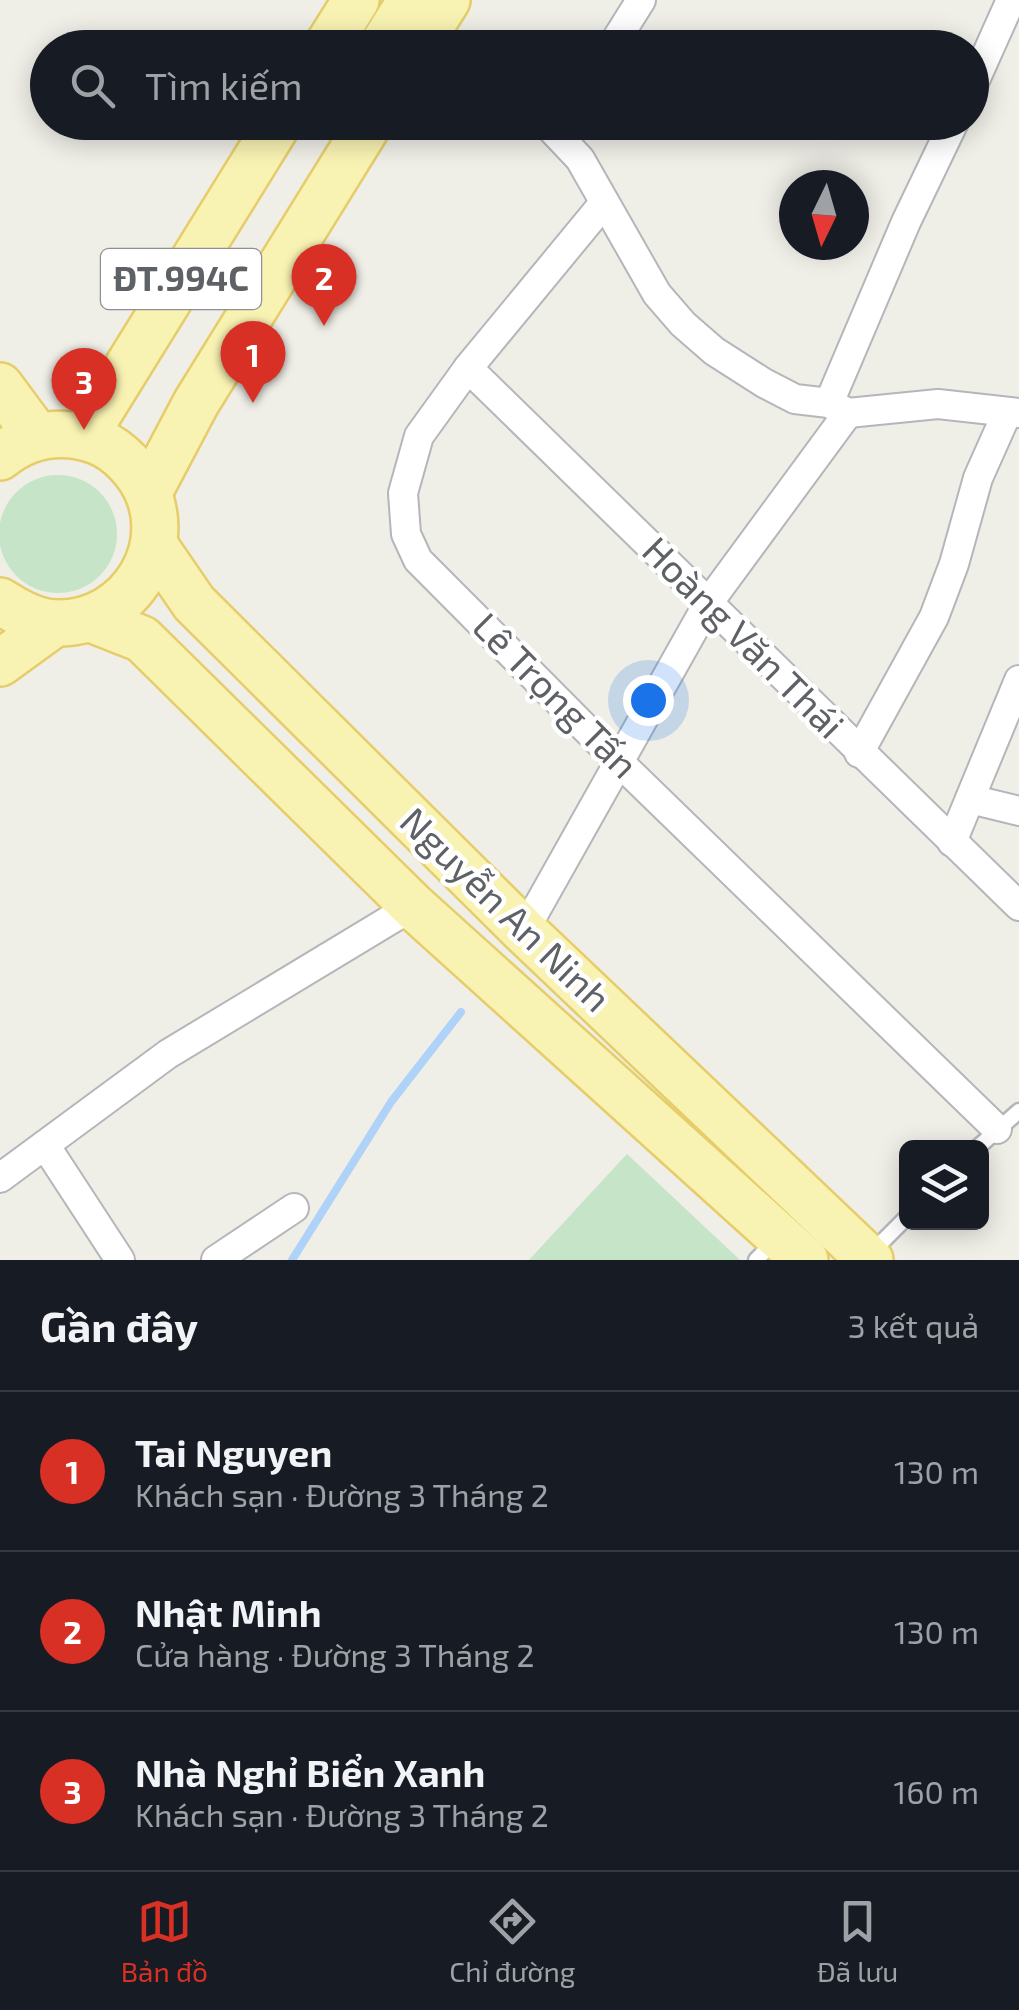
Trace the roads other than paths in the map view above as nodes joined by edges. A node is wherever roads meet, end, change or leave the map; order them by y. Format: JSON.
{"nodes":[{"id":1,"x":447,"y":0,"type":"edge"},
{"id":2,"x":640,"y":0,"type":"edge"},
{"id":3,"x":1011,"y":0,"type":"edge"},
{"id":4,"x":342,"y":1,"type":"edge"},
{"id":5,"x":316,"y":30,"type":"edge"},
{"id":6,"x":332,"y":30,"type":"edge"},
{"id":7,"x":399,"y":30,"type":"edge"},
{"id":8,"x":414,"y":30,"type":"edge"},
{"id":9,"x":622,"y":30,"type":"edge"},
{"id":10,"x":989,"y":49,"type":"edge"},
{"id":11,"x":242,"y":140,"type":"edge"},
{"id":12,"x":266,"y":140,"type":"edge"},
{"id":13,"x":325,"y":140,"type":"edge"},
{"id":14,"x":359,"y":140,"type":"edge"},
{"id":15,"x":565,"y":140,"type":"edge"},
{"id":16,"x":945,"y":140,"type":"edge"},
{"id":17,"x":604,"y":203,"type":"junction"},
{"id":18,"x":468,"y":368,"type":"junction"},
{"id":19,"x":0,"y":386,"type":"edge"},
{"id":20,"x":839,"y":408,"type":"junction"},
{"id":21,"x":1013,"y":413,"type":"edge"},
{"id":22,"x":45,"y":441,"type":"edge"},
{"id":23,"x":139,"y":477,"type":"junction"},
{"id":24,"x":155,"y":546,"type":"junction"},
{"id":25,"x":709,"y":602,"type":"junction"},
{"id":26,"x":33,"y":618,"type":"edge"},
{"id":27,"x":0,"y":664,"type":"edge"},
{"id":28,"x":1019,"y":680,"type":"edge"},
{"id":29,"x":859,"y":753,"type":"junction"},
{"id":30,"x":618,"y":761,"type":"junction"},
{"id":31,"x":970,"y":800,"type":"junction"},
{"id":32,"x":1019,"y":811,"type":"edge"},
{"id":33,"x":952,"y":842,"type":"junction"},
{"id":34,"x":413,"y":906,"type":"junction"},
{"id":35,"x":1019,"y":906,"type":"edge"},
{"id":36,"x":524,"y":931,"type":"junction"},
{"id":37,"x":1019,"y":1110,"type":"edge"},
{"id":38,"x":987,"y":1138,"type":"edge"},
{"id":39,"x":45,"y":1145,"type":"junction"},
{"id":40,"x":0,"y":1178,"type":"edge"},
{"id":41,"x":811,"y":1202,"type":"junction"},
{"id":42,"x":294,"y":1208,"type":"dead end"},
{"id":43,"x":899,"y":1226,"type":"edge"},
{"id":44,"x":781,"y":1252,"type":"edge"},
{"id":45,"x":869,"y":1258,"type":"edge"},
{"id":46,"x":120,"y":1260,"type":"edge"},
{"id":47,"x":216,"y":1260,"type":"edge"}],
"edges":[{"from":1,"to":8,"type":"main road"},
{"from":2,"to":9,"type":"street"},
{"from":3,"to":10,"type":"street"},
{"from":4,"to":5,"type":"main road"},
{"from":4,"to":6,"type":"main road"},
{"from":4,"to":7,"type":"street"},
{"from":11,"to":22,"type":"main road","number":"ĐT.994C"},
{"from":12,"to":22,"type":"main road","number":"ĐT.994C"},
{"from":13,"to":23,"type":"main road","number":"ĐT.994C"},
{"from":14,"to":23,"type":"main road","number":"ĐT.994C"},
{"from":15,"to":17,"type":"street"},
{"from":16,"to":20,"type":"street"},
{"from":17,"to":18,"type":"street","name":"Lê Trọng Tấn"},
{"from":17,"to":20,"type":"street"},
{"from":18,"to":25,"type":"street","name":"Hoàng Văn Thái"},
{"from":18,"to":30,"type":"street","name":"Lê Trọng Tấn"},
{"from":19,"to":22,"type":"main road"},
{"from":20,"to":21,"type":"street"},
{"from":20,"to":25,"type":"street"},
{"from":21,"to":29,"type":"street"},
{"from":22,"to":23,"type":"main road"},
{"from":23,"to":24,"type":"main road"},
{"from":24,"to":26,"type":"main road"},
{"from":24,"to":36,"type":"main road","name":"Nguyễn An Ninh"},
{"from":25,"to":29,"type":"street","name":"Hoàng Văn Thái"},
{"from":25,"to":30,"type":"street"},
{"from":26,"to":27,"type":"main road"},
{"from":26,"to":34,"type":"main road","name":"Nguyễn An Ninh"},
{"from":28,"to":31,"type":"street"},
{"from":29,"to":33,"type":"street","name":"Hoàng Văn Thái"},
{"from":30,"to":36,"type":"street"},
{"from":30,"to":38,"type":"street","name":"Lê Trọng Tấn"},
{"from":31,"to":32,"type":"street"},
{"from":31,"to":33,"type":"street"},
{"from":33,"to":35,"type":"street","name":"Hoàng Văn Thái"},
{"from":34,"to":39,"type":"street"},
{"from":34,"to":44,"type":"main road","name":"Nguyễn An Ninh"},
{"from":36,"to":41,"type":"main road","name":"Nguyễn An Ninh"},
{"from":37,"to":38,"type":"lane"},
{"from":39,"to":40,"type":"street"},
{"from":39,"to":46,"type":"street"},
{"from":41,"to":44,"type":"main road"},
{"from":41,"to":45,"type":"main road","name":"Nguyễn An Ninh"},
{"from":42,"to":47,"type":"street"},
{"from":43,"to":45,"type":"lane"}]}
